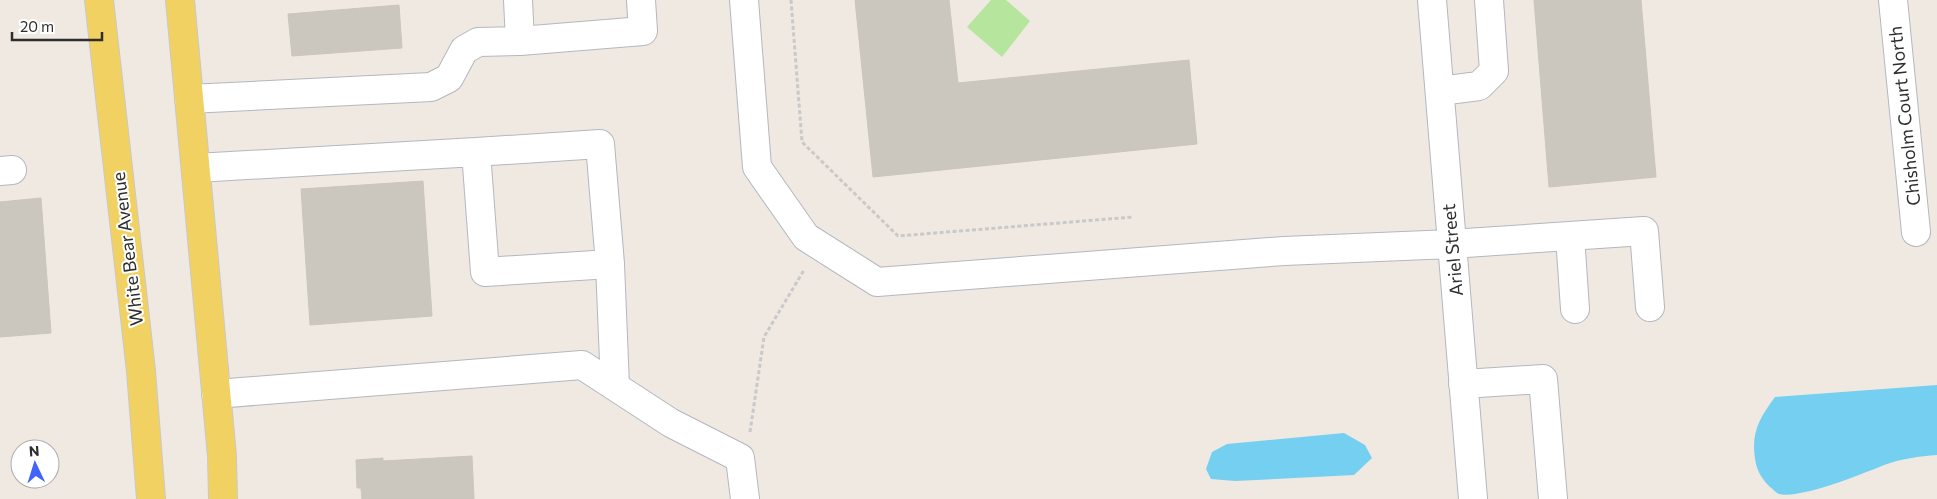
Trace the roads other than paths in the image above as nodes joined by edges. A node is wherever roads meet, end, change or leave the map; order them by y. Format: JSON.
{"nodes":[{"id":1,"x":99,"y":0,"type":"edge"},
{"id":2,"x":180,"y":0,"type":"edge"},
{"id":3,"x":518,"y":0,"type":"edge"},
{"id":4,"x":641,"y":0,"type":"edge"},
{"id":5,"x":744,"y":0,"type":"edge"},
{"id":6,"x":1432,"y":0,"type":"edge"},
{"id":7,"x":1490,"y":0,"type":"edge"},
{"id":8,"x":1893,"y":0,"type":"edge"},
{"id":9,"x":520,"y":41,"type":"junction"},
{"id":10,"x":1440,"y":91,"type":"junction"},
{"id":11,"x":190,"y":99,"type":"junction"},
{"id":12,"x":476,"y":152,"type":"junction"},
{"id":13,"x":196,"y":168,"type":"junction"},
{"id":14,"x":1916,"y":232,"type":"dead end"},
{"id":15,"x":1570,"y":236,"type":"junction"},
{"id":16,"x":1452,"y":244,"type":"junction"},
{"id":17,"x":610,"y":264,"type":"junction"},
{"id":18,"x":1650,"y":307,"type":"dead end"},
{"id":19,"x":1575,"y":309,"type":"dead end"},
{"id":20,"x":1464,"y":384,"type":"junction"},
{"id":21,"x":615,"y":386,"type":"junction"},
{"id":22,"x":216,"y":394,"type":"junction"},
{"id":23,"x":152,"y":499,"type":"edge"},
{"id":24,"x":224,"y":499,"type":"edge"},
{"id":25,"x":745,"y":499,"type":"edge"},
{"id":26,"x":1473,"y":499,"type":"edge"},
{"id":27,"x":1553,"y":499,"type":"edge"}],
"edges":[{"from":1,"to":23,"type":"main road","name":"White Bear Avenue"},
{"from":2,"to":11,"type":"main road"},
{"from":3,"to":9,"type":"street"},
{"from":4,"to":9,"type":"street"},
{"from":5,"to":16,"type":"street"},
{"from":6,"to":10,"type":"street","name":"Ariel Street"},
{"from":7,"to":10,"type":"street"},
{"from":8,"to":14,"type":"street","name":"Chisholm Court North"},
{"from":9,"to":11,"type":"street"},
{"from":10,"to":16,"type":"street","name":"Ariel Street"},
{"from":11,"to":13,"type":"main road"},
{"from":12,"to":13,"type":"street"},
{"from":12,"to":17,"type":"street"},
{"from":12,"to":17,"type":"street"},
{"from":13,"to":22,"type":"main road"},
{"from":15,"to":16,"type":"street"},
{"from":15,"to":18,"type":"street"},
{"from":15,"to":19,"type":"street"},
{"from":16,"to":20,"type":"street","name":"Ariel Street"},
{"from":17,"to":21,"type":"street"},
{"from":20,"to":26,"type":"street","name":"Ariel Street"},
{"from":20,"to":27,"type":"street"},
{"from":21,"to":22,"type":"street"},
{"from":21,"to":25,"type":"street"},
{"from":22,"to":24,"type":"main road"}]}
